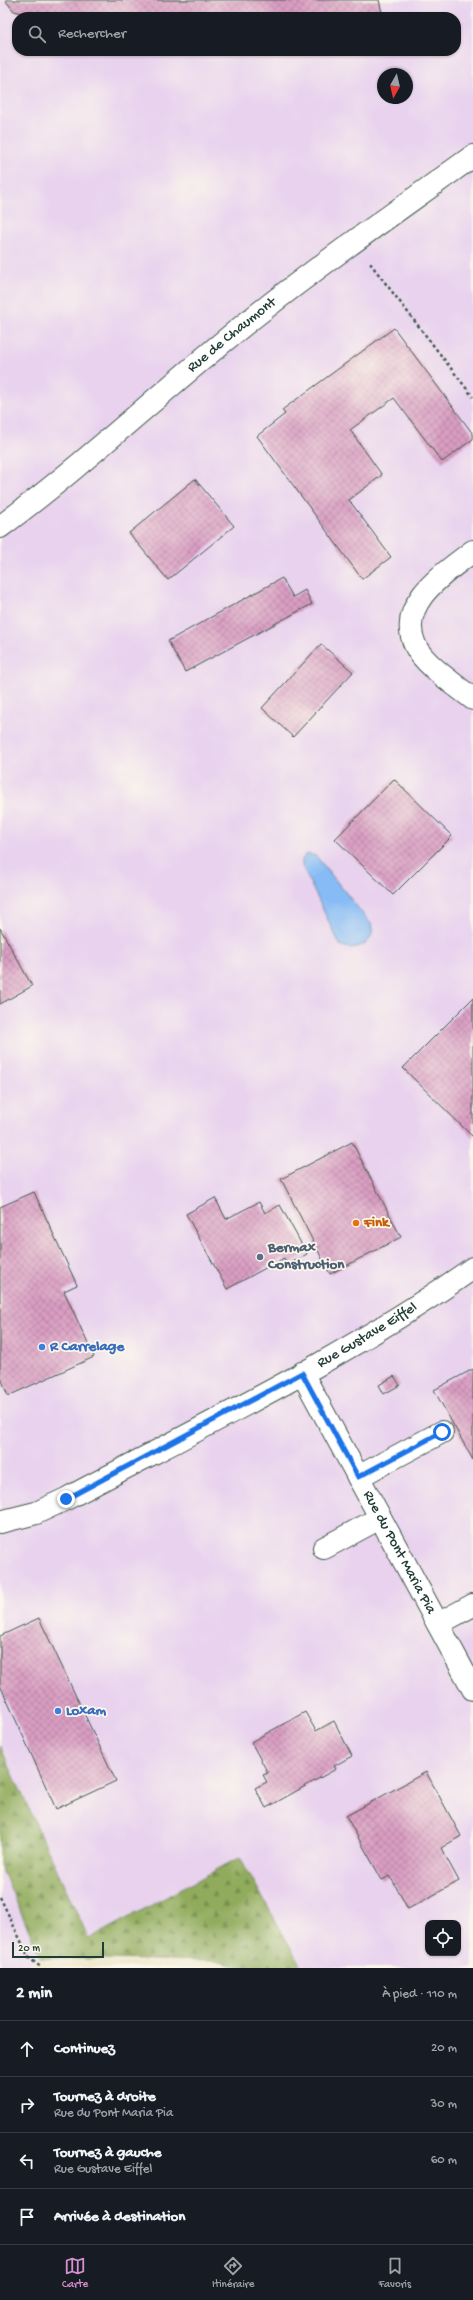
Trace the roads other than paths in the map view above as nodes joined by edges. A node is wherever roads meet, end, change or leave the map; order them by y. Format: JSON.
{"nodes":[{"id":1,"x":473,"y":156,"type":"edge"},
{"id":2,"x":0,"y":526,"type":"edge"},
{"id":3,"x":473,"y":551,"type":"edge"},
{"id":4,"x":473,"y":699,"type":"edge"},
{"id":5,"x":473,"y":1268,"type":"edge"},
{"id":6,"x":302,"y":1373,"type":"junction"},
{"id":7,"x":442,"y":1432,"type":"dead end"},
{"id":8,"x":358,"y":1477,"type":"junction"},
{"id":9,"x":380,"y":1518,"type":"junction"},
{"id":10,"x":0,"y":1522,"type":"edge"},
{"id":11,"x":324,"y":1548,"type":"dead end"},
{"id":12,"x":473,"y":1605,"type":"edge"},
{"id":13,"x":438,"y":1624,"type":"junction"},
{"id":14,"x":473,"y":1689,"type":"edge"}],
"edges":[{"from":1,"to":2,"type":"street","name":"Rue de Chaumont"},
{"from":3,"to":4,"type":"street"},
{"from":5,"to":6,"type":"street","name":"Rue Gustave Eiffel"},
{"from":6,"to":8,"type":"street","name":"Rue du Pont Maria Pia"},
{"from":6,"to":10,"type":"street","name":"Rue Gustave Eiffel"},
{"from":7,"to":8,"type":"street"},
{"from":8,"to":9,"type":"street","name":"Rue du Pont Maria Pia"},
{"from":9,"to":11,"type":"street"},
{"from":9,"to":13,"type":"street","name":"Rue du Pont Maria Pia"},
{"from":12,"to":13,"type":"street"},
{"from":13,"to":14,"type":"street","name":"Rue du Pont Maria Pia"}]}
